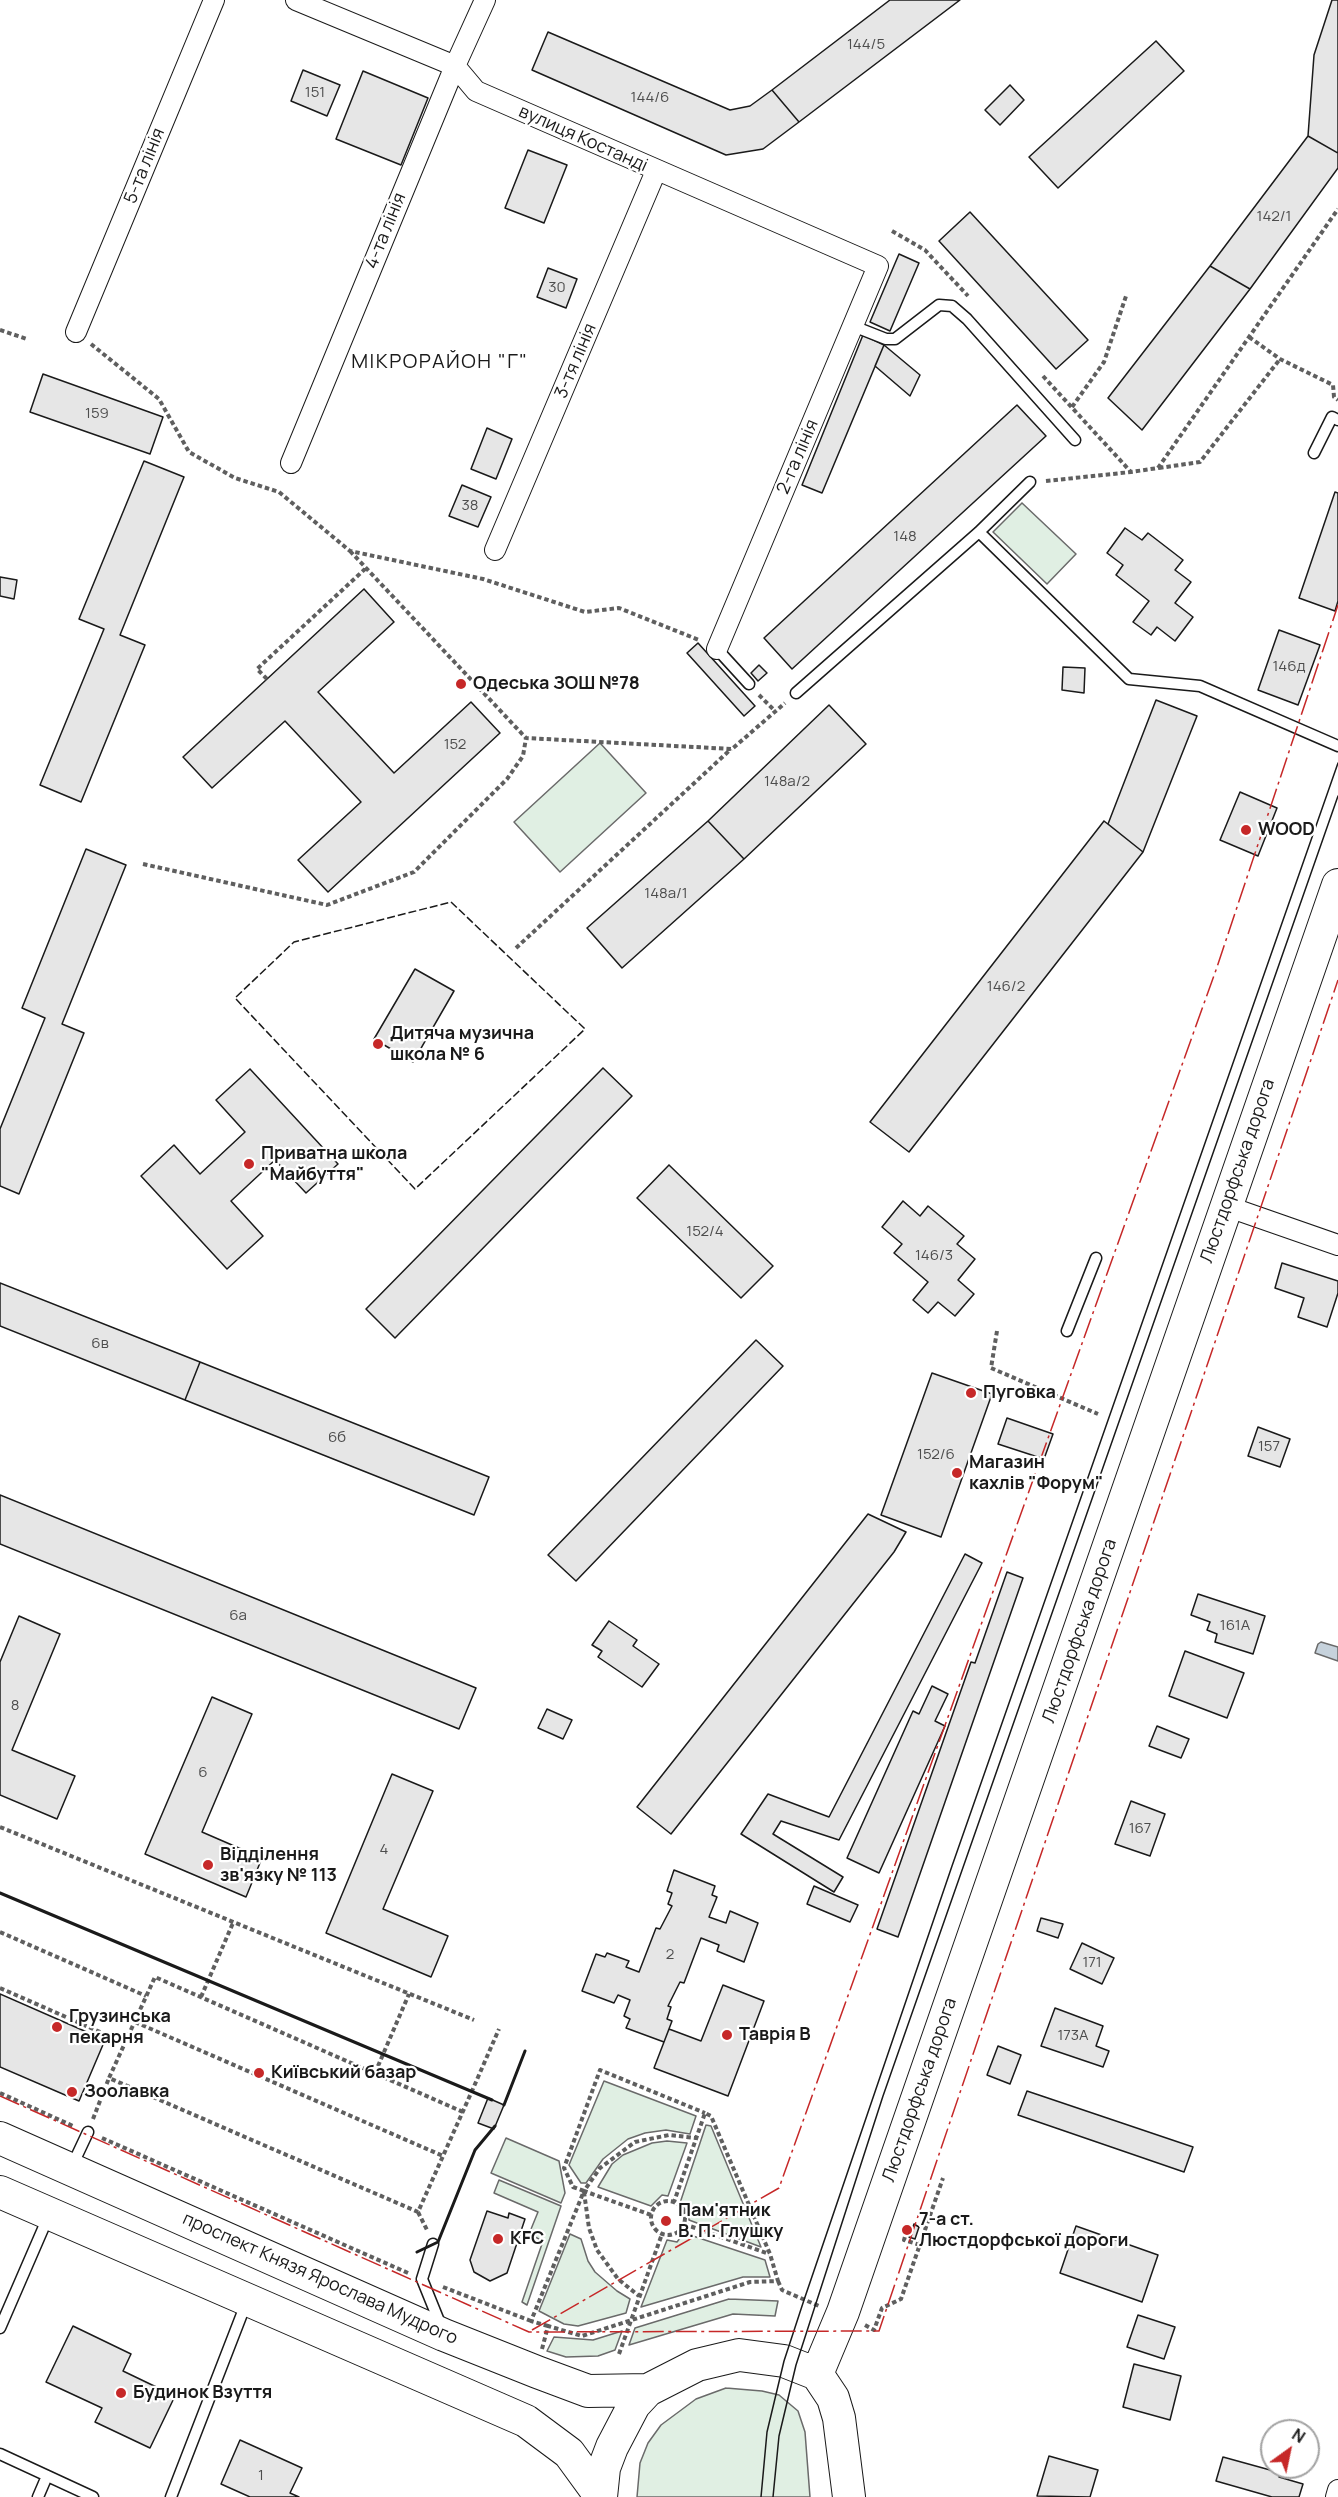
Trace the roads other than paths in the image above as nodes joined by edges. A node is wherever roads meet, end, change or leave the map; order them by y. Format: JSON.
{"nodes":[{"id":1,"x":214,"y":0,"type":"edge"},
{"id":2,"x":296,"y":0,"type":"edge"},
{"id":3,"x":485,"y":0,"type":"edge"},
{"id":4,"x":455,"y":66,"type":"junction"},
{"id":5,"x":656,"y":171,"type":"junction"},
{"id":6,"x":878,"y":266,"type":"joint"},
{"id":7,"x":853,"y":326,"type":"junction"},
{"id":8,"x":76,"y":332,"type":"road end"},
{"id":9,"x":1338,"y":420,"type":"edge"},
{"id":10,"x":1075,"y":440,"type":"dead end"},
{"id":11,"x":1314,"y":453,"type":"dead end"},
{"id":12,"x":291,"y":463,"type":"dead end"},
{"id":13,"x":1030,"y":482,"type":"road end"},
{"id":14,"x":979,"y":532,"type":"junction"},
{"id":15,"x":495,"y":550,"type":"dead end"},
{"id":16,"x":717,"y":649,"type":"joint"},
{"id":17,"x":749,"y":684,"type":"road end"},
{"id":18,"x":796,"y":693,"type":"road end"},
{"id":19,"x":1338,"y":746,"type":"edge"},
{"id":20,"x":1338,"y":885,"type":"edge"},
{"id":21,"x":1226,"y":1206,"type":"junction"},
{"id":22,"x":1338,"y":1245,"type":"edge"},
{"id":23,"x":1096,"y":1258,"type":"dead end"},
{"id":24,"x":1066,"y":1331,"type":"dead end"},
{"id":25,"x":88,"y":2132,"type":"road end"},
{"id":26,"x":0,"y":2138,"type":"edge"},
{"id":27,"x":71,"y":2169,"type":"junction"},
{"id":28,"x":0,"y":2192,"type":"edge"},
{"id":29,"x":49,"y":2214,"type":"junction"},
{"id":30,"x":433,"y":2244,"type":"dead end"},
{"id":31,"x":247,"y":2301,"type":"junction"},
{"id":32,"x":0,"y":2328,"type":"edge"},
{"id":33,"x":444,"y":2335,"type":"junction"},
{"id":34,"x":817,"y":2374,"type":"junction"},
{"id":35,"x":648,"y":2390,"type":"junction"},
{"id":36,"x":0,"y":2454,"type":"edge"},
{"id":37,"x":47,"y":2476,"type":"junction"},
{"id":38,"x":1338,"y":2490,"type":"edge"},
{"id":39,"x":38,"y":2497,"type":"edge"},
{"id":40,"x":93,"y":2497,"type":"edge"},
{"id":41,"x":171,"y":2497,"type":"edge"},
{"id":42,"x":601,"y":2497,"type":"edge"},
{"id":43,"x":849,"y":2497,"type":"edge"},
{"id":44,"x":1336,"y":2497,"type":"edge"}],
"edges":[{"from":1,"to":8,"type":"street","name":"5-та лінія"},
{"from":2,"to":4,"type":"street","name":"вулиця Костанді"},
{"from":3,"to":4,"type":"street","name":"4-та лінія"},
{"from":4,"to":5,"type":"street","name":"вулиця Костанді"},
{"from":4,"to":12,"type":"street","name":"4-та лінія"},
{"from":5,"to":6,"type":"street","name":"вулиця Костанді"},
{"from":5,"to":15,"type":"street","name":"3-тя лінія"},
{"from":6,"to":7,"type":"street","name":"2-га лінія"},
{"from":7,"to":10,"type":"lane"},
{"from":7,"to":16,"type":"street","name":"2-га лінія"},
{"from":9,"to":11,"type":"lane"},
{"from":13,"to":14,"type":"lane"},
{"from":14,"to":18,"type":"lane"},
{"from":14,"to":19,"type":"lane"},
{"from":16,"to":17,"type":"lane"},
{"from":20,"to":21,"type":"main road","name":"Люстдорфська дорога"},
{"from":21,"to":22,"type":"street"},
{"from":21,"to":34,"type":"main road","name":"Люстдорфська дорога"},
{"from":23,"to":24,"type":"lane"},
{"from":25,"to":27,"type":"lane"},
{"from":26,"to":27,"type":"main road","name":"проспект Князя Ярослава Мудрого"},
{"from":27,"to":33,"type":"main road","name":"проспект Князя Ярослава Мудрого"},
{"from":28,"to":29,"type":"main road"},
{"from":29,"to":31,"type":"main road"},
{"from":29,"to":32,"type":"lane"},
{"from":30,"to":33,"type":"lane"},
{"from":31,"to":41,"type":"lane"},
{"from":31,"to":42,"type":"main road"},
{"from":33,"to":35,"type":"main road","name":"проспект Князя Ярослава Мудрого"},
{"from":34,"to":35,"type":"main road"},
{"from":34,"to":43,"type":"main road"},
{"from":35,"to":42,"type":"main road"},
{"from":36,"to":37,"type":"lane"},
{"from":37,"to":39,"type":"lane"},
{"from":37,"to":40,"type":"lane"},
{"from":38,"to":44,"type":"street"}]}
